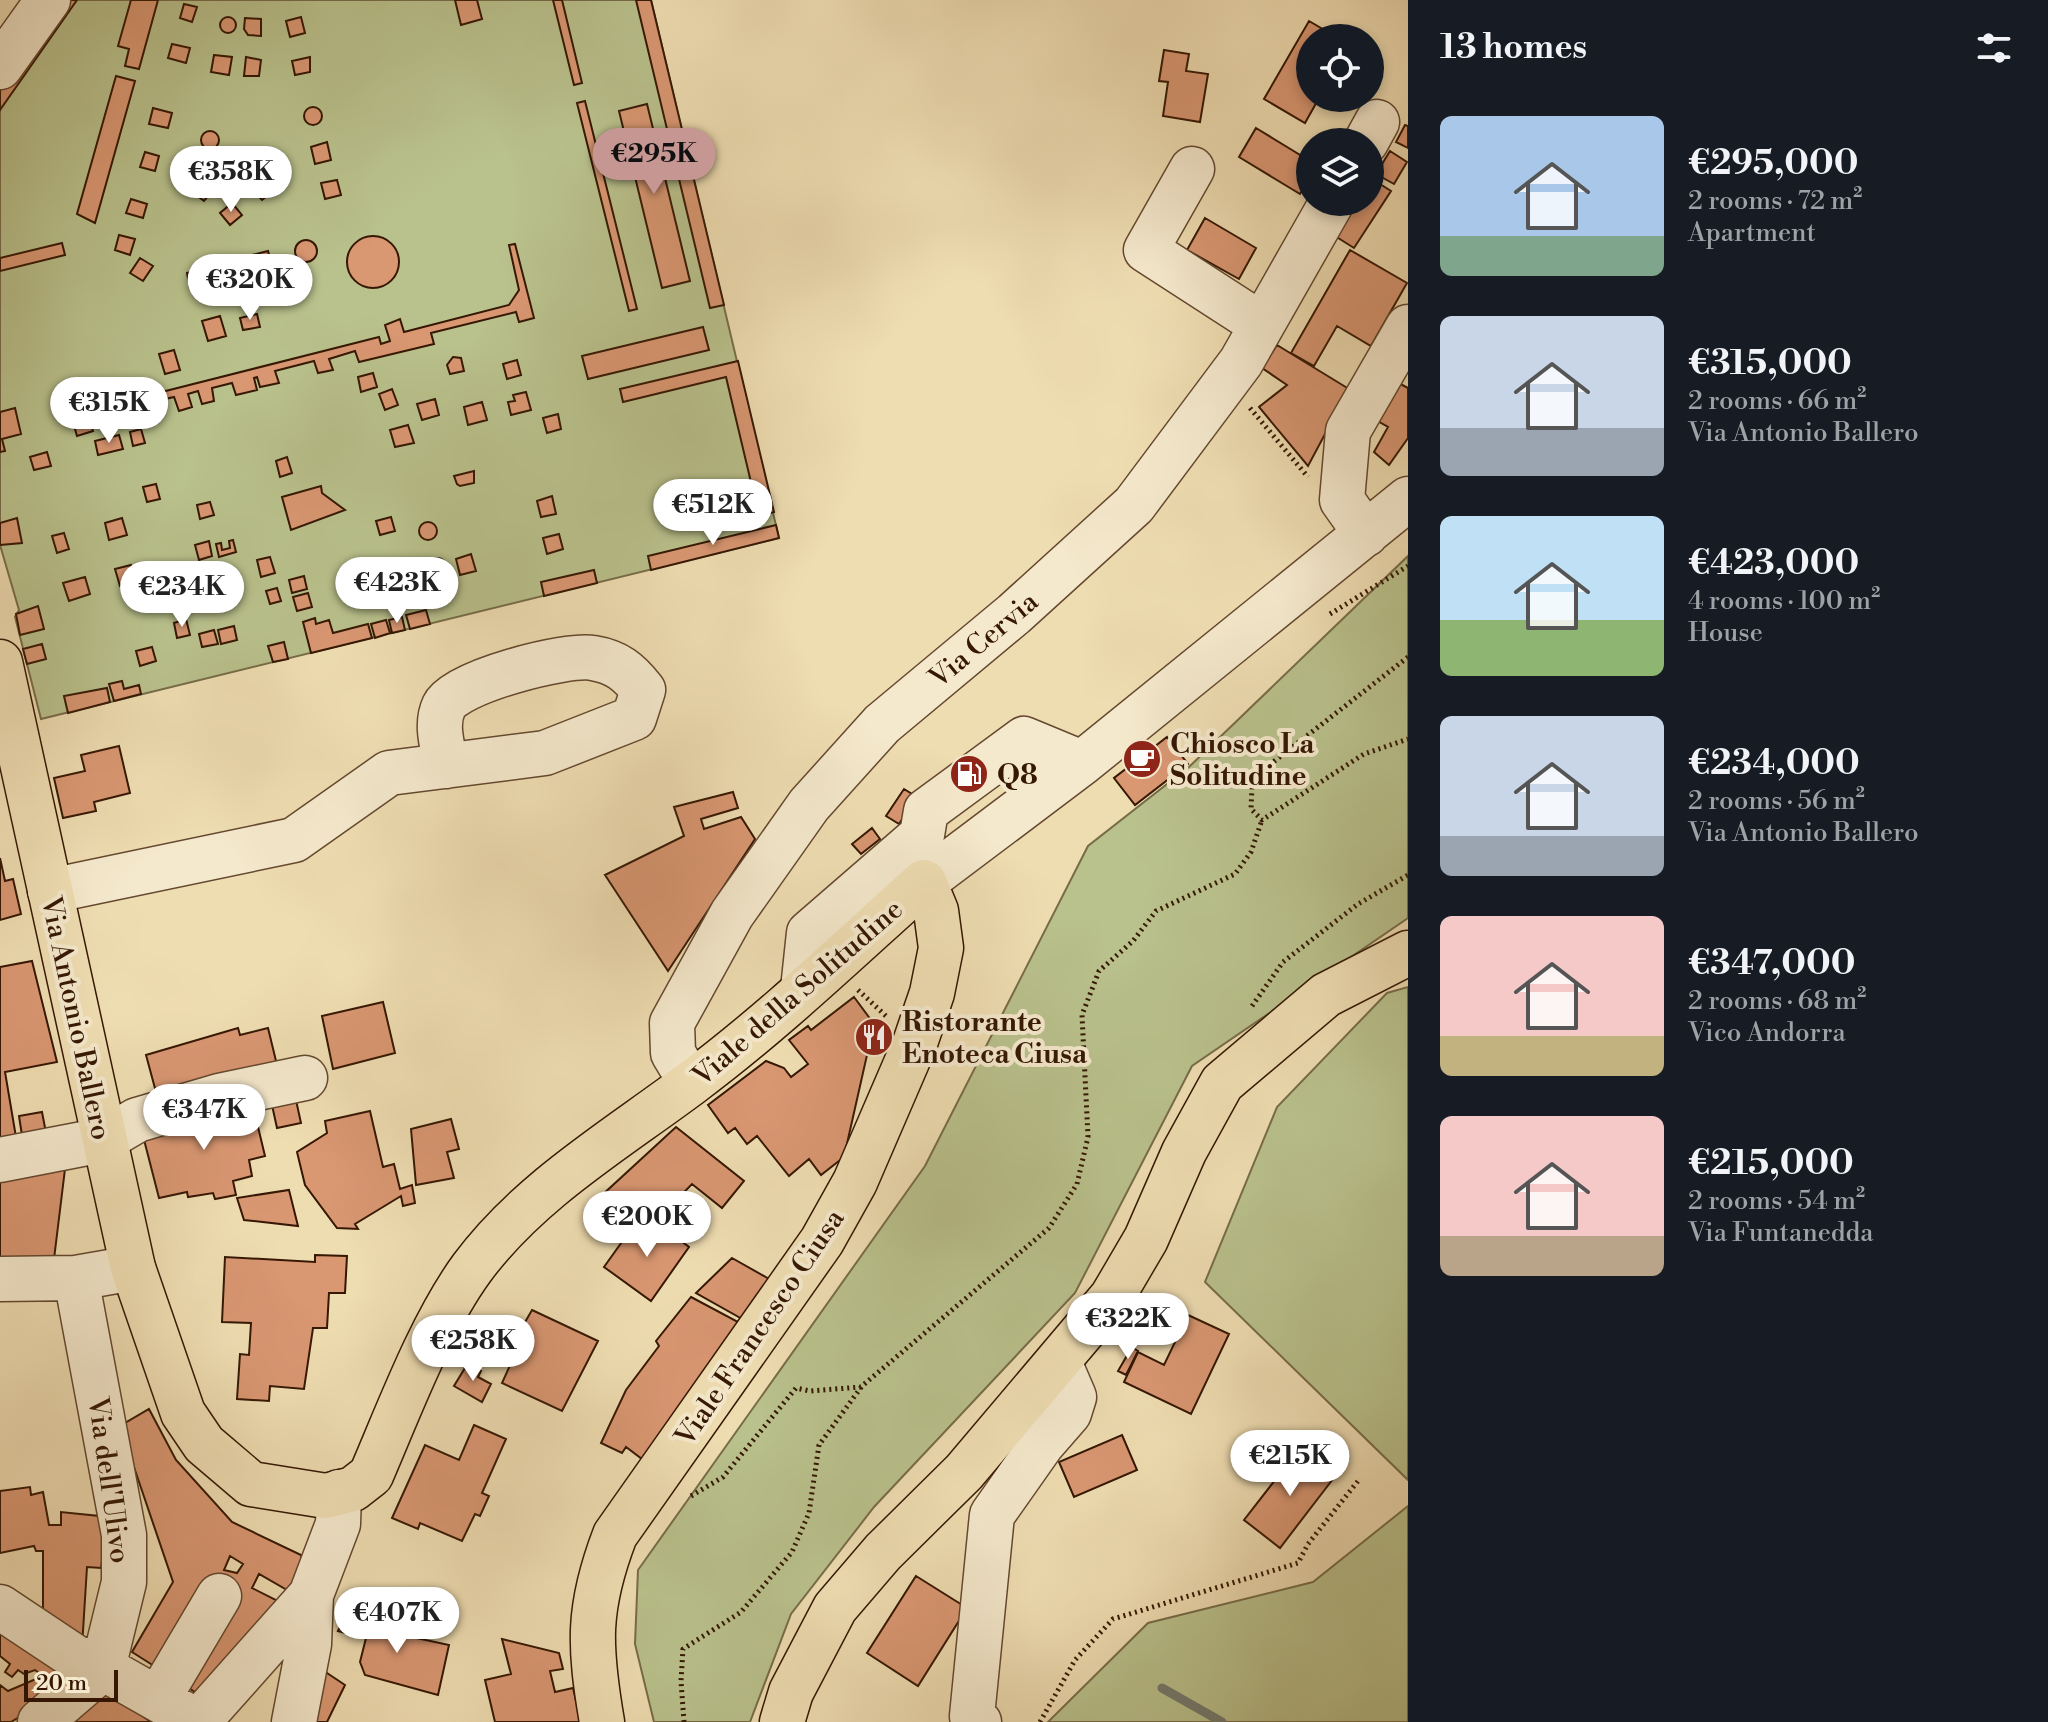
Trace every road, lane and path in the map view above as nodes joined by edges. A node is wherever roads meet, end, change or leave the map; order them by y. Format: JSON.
{"nodes":[{"id":1,"x":48,"y":0,"type":"edge"},
{"id":2,"x":0,"y":67,"type":"edge"},
{"id":3,"x":1192,"y":169,"type":"dead end"},
{"id":4,"x":1324,"y":216,"type":"edge"},
{"id":5,"x":1262,"y":325,"type":"junction"},
{"id":6,"x":1408,"y":327,"type":"edge"},
{"id":7,"x":1227,"y":380,"type":"junction"},
{"id":8,"x":1308,"y":478,"type":"dead end"},
{"id":9,"x":1408,"y":499,"type":"edge"},
{"id":10,"x":1366,"y":534,"type":"junction"},
{"id":11,"x":1408,"y":657,"type":"edge"},
{"id":12,"x":0,"y":662,"type":"edge"},
{"id":13,"x":1408,"y":739,"type":"edge"},
{"id":14,"x":1082,"y":763,"type":"junction"},
{"id":15,"x":446,"y":766,"type":"dead end"},
{"id":16,"x":1262,"y":820,"type":"junction"},
{"id":17,"x":924,"y":882,"type":"junction"},
{"id":18,"x":50,"y":891,"type":"junction"},
{"id":19,"x":1408,"y":953,"type":"edge"},
{"id":20,"x":817,"y":977,"type":"junction"},
{"id":21,"x":915,"y":1043,"type":"junction"},
{"id":22,"x":305,"y":1078,"type":"dead end"},
{"id":23,"x":691,"y":1083,"type":"junction"},
{"id":24,"x":103,"y":1140,"type":"junction"},
{"id":25,"x":0,"y":1160,"type":"edge"},
{"id":26,"x":133,"y":1268,"type":"junction"},
{"id":27,"x":76,"y":1278,"type":"junction"},
{"id":28,"x":0,"y":1279,"type":"edge"},
{"id":29,"x":1059,"y":1362,"type":"junction"},
{"id":30,"x":862,"y":1386,"type":"junction"},
{"id":31,"x":1358,"y":1481,"type":"dead end"},
{"id":32,"x":339,"y":1492,"type":"junction"},
{"id":33,"x":688,"y":1497,"type":"dead end"},
{"id":34,"x":311,"y":1595,"type":"junction"},
{"id":35,"x":219,"y":1596,"type":"dead end"},
{"id":36,"x":0,"y":1607,"type":"edge"},
{"id":37,"x":103,"y":1668,"type":"junction"},
{"id":38,"x":158,"y":1699,"type":"junction"},
{"id":39,"x":203,"y":1715,"type":"edge"},
{"id":40,"x":40,"y":1722,"type":"edge"},
{"id":41,"x":294,"y":1722,"type":"edge"},
{"id":42,"x":602,"y":1722,"type":"edge"},
{"id":43,"x":684,"y":1722,"type":"edge"},
{"id":44,"x":782,"y":1722,"type":"edge"},
{"id":45,"x":979,"y":1722,"type":"edge"},
{"id":46,"x":1040,"y":1722,"type":"edge"}],
"edges":[{"from":1,"to":2,"type":"street"},
{"from":3,"to":5,"type":"street"},
{"from":4,"to":5,"type":"street","name":"Via Cervia"},
{"from":5,"to":7,"type":"street","name":"Via Cervia"},
{"from":6,"to":10,"type":"street"},
{"from":7,"to":8,"type":"path"},
{"from":7,"to":23,"type":"street","name":"Via Cervia"},
{"from":9,"to":10,"type":"street","name":"Viale della Solitudine"},
{"from":10,"to":14,"type":"street","name":"Viale della Solitudine"},
{"from":11,"to":16,"type":"path"},
{"from":12,"to":18,"type":"main road","name":"Via Antonio Ballero"},
{"from":13,"to":16,"type":"path"},
{"from":14,"to":17,"type":"street","name":"Viale della Solitudine"},
{"from":14,"to":20,"type":"street"},
{"from":15,"to":18,"type":"street"},
{"from":16,"to":30,"type":"path"},
{"from":17,"to":20,"type":"main road","name":"Viale della Solitudine"},
{"from":17,"to":21,"type":"main road","name":"Viale Francesco Ciusa"},
{"from":18,"to":24,"type":"main road","name":"Via Antonio Ballero"},
{"from":19,"to":29,"type":"main road"},
{"from":20,"to":21,"type":"path"},
{"from":20,"to":23,"type":"main road","name":"Viale della Solitudine"},
{"from":21,"to":42,"type":"main road","name":"Viale Francesco Ciusa"},
{"from":22,"to":24,"type":"street"},
{"from":23,"to":32,"type":"main road","name":"Viale della Solitudine"},
{"from":24,"to":25,"type":"street"},
{"from":24,"to":26,"type":"main road","name":"Via Antonio Ballero"},
{"from":26,"to":27,"type":"street"},
{"from":26,"to":32,"type":"main road","name":"Via Antonio Ballero"},
{"from":27,"to":28,"type":"street"},
{"from":27,"to":37,"type":"street","name":"Via dell'Ulivo"},
{"from":29,"to":44,"type":"main road"},
{"from":29,"to":45,"type":"street"},
{"from":30,"to":33,"type":"path"},
{"from":30,"to":43,"type":"path"},
{"from":31,"to":46,"type":"path"},
{"from":32,"to":34,"type":"street"},
{"from":34,"to":39,"type":"street"},
{"from":34,"to":41,"type":"street"},
{"from":35,"to":38,"type":"street"},
{"from":36,"to":37,"type":"street"},
{"from":37,"to":38,"type":"street"},
{"from":37,"to":40,"type":"street"},
{"from":38,"to":39,"type":"street"}]}
